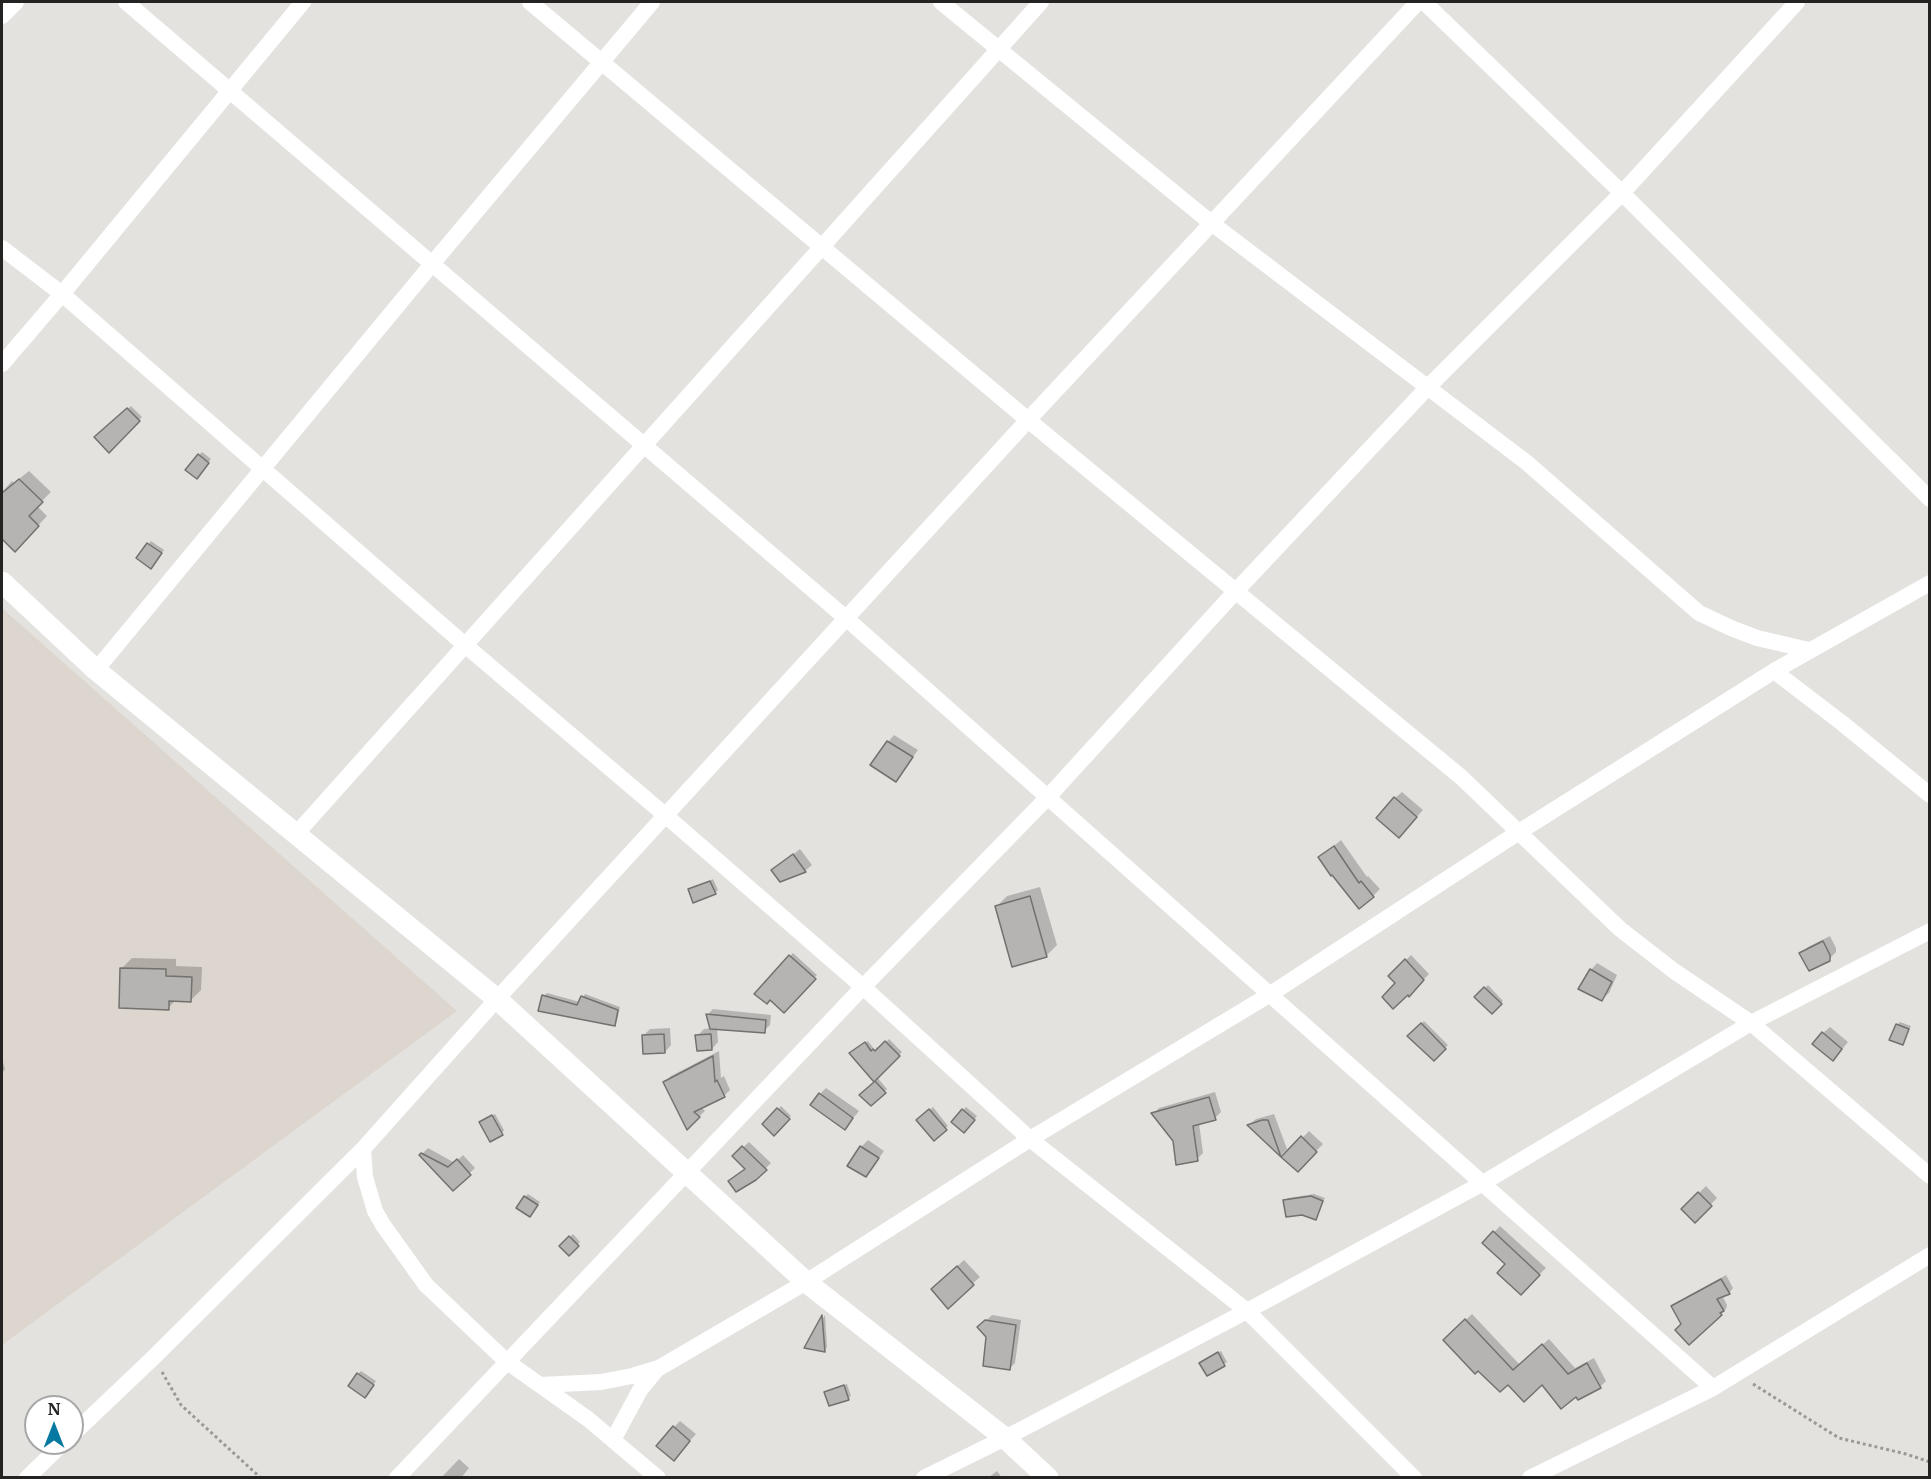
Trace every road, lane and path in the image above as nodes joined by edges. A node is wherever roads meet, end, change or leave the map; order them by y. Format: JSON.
{"nodes":[{"id":1,"x":16,"y":2,"type":"edge"},
{"id":2,"x":126,"y":2,"type":"edge"},
{"id":3,"x":303,"y":2,"type":"edge"},
{"id":4,"x":530,"y":2,"type":"edge"},
{"id":5,"x":652,"y":2,"type":"edge"},
{"id":6,"x":941,"y":2,"type":"edge"},
{"id":7,"x":1041,"y":2,"type":"edge"},
{"id":8,"x":1418,"y":2,"type":"edge"},
{"id":9,"x":1424,"y":2,"type":"edge"},
{"id":10,"x":1797,"y":2,"type":"edge"},
{"id":11,"x":2,"y":15,"type":"edge"},
{"id":12,"x":998,"y":49,"type":"junction"},
{"id":13,"x":602,"y":61,"type":"junction"},
{"id":14,"x":229,"y":90,"type":"junction"},
{"id":15,"x":1622,"y":193,"type":"junction"},
{"id":16,"x":1210,"y":222,"type":"junction"},
{"id":17,"x":822,"y":245,"type":"junction"},
{"id":18,"x":2,"y":248,"type":"edge"},
{"id":19,"x":432,"y":264,"type":"junction"},
{"id":20,"x":62,"y":294,"type":"junction"},
{"id":21,"x":2,"y":364,"type":"edge"},
{"id":22,"x":1428,"y":387,"type":"junction"},
{"id":23,"x":1028,"y":420,"type":"junction"},
{"id":24,"x":643,"y":445,"type":"junction"},
{"id":25,"x":261,"y":469,"type":"junction"},
{"id":26,"x":1929,"y":499,"type":"edge"},
{"id":27,"x":2,"y":582,"type":"edge"},
{"id":28,"x":1929,"y":583,"type":"edge"},
{"id":29,"x":1235,"y":592,"type":"junction"},
{"id":30,"x":847,"y":619,"type":"junction"},
{"id":31,"x":465,"y":645,"type":"junction"},
{"id":32,"x":1809,"y":650,"type":"junction"},
{"id":33,"x":96,"y":670,"type":"junction"},
{"id":34,"x":1774,"y":671,"type":"junction"},
{"id":35,"x":1929,"y":795,"type":"edge"},
{"id":36,"x":1048,"y":798,"type":"junction"},
{"id":37,"x":665,"y":814,"type":"junction"},
{"id":38,"x":1519,"y":832,"type":"junction"},
{"id":39,"x":297,"y":833,"type":"junction"},
{"id":40,"x":1929,"y":931,"type":"edge"},
{"id":41,"x":863,"y":987,"type":"junction"},
{"id":42,"x":1269,"y":995,"type":"junction"},
{"id":43,"x":497,"y":999,"type":"junction"},
{"id":44,"x":1751,"y":1023,"type":"junction"},
{"id":45,"x":1030,"y":1139,"type":"junction"},
{"id":46,"x":363,"y":1149,"type":"junction"},
{"id":47,"x":687,"y":1173,"type":"junction"},
{"id":48,"x":1929,"y":1176,"type":"edge"},
{"id":49,"x":1483,"y":1183,"type":"junction"},
{"id":50,"x":1929,"y":1255,"type":"edge"},
{"id":51,"x":806,"y":1282,"type":"junction"},
{"id":52,"x":1247,"y":1311,"type":"junction"},
{"id":53,"x":153,"y":1357,"type":"junction"},
{"id":54,"x":506,"y":1361,"type":"junction"},
{"id":55,"x":659,"y":1368,"type":"junction"},
{"id":56,"x":1736,"y":1374,"type":"junction"},
{"id":57,"x":541,"y":1385,"type":"junction"},
{"id":58,"x":1713,"y":1388,"type":"junction"},
{"id":59,"x":84,"y":1423,"type":"edge"},
{"id":60,"x":1005,"y":1438,"type":"junction"},
{"id":61,"x":613,"y":1440,"type":"junction"},
{"id":62,"x":51,"y":1455,"type":"edge"},
{"id":63,"x":1929,"y":1462,"type":"edge"},
{"id":64,"x":27,"y":1478,"type":"edge"},
{"id":65,"x":261,"y":1478,"type":"edge"},
{"id":66,"x":397,"y":1478,"type":"edge"},
{"id":67,"x":658,"y":1478,"type":"edge"},
{"id":68,"x":924,"y":1478,"type":"edge"},
{"id":69,"x":1048,"y":1478,"type":"edge"},
{"id":70,"x":1414,"y":1478,"type":"edge"},
{"id":71,"x":1530,"y":1478,"type":"edge"}],
"edges":[{"from":1,"to":11,"type":"street"},
{"from":2,"to":14,"type":"street"},
{"from":3,"to":14,"type":"street"},
{"from":4,"to":13,"type":"street"},
{"from":5,"to":13,"type":"street"},
{"from":6,"to":12,"type":"street"},
{"from":7,"to":12,"type":"street"},
{"from":8,"to":16,"type":"street"},
{"from":9,"to":15,"type":"street"},
{"from":10,"to":15,"type":"street"},
{"from":12,"to":16,"type":"street"},
{"from":12,"to":17,"type":"street"},
{"from":13,"to":17,"type":"street"},
{"from":13,"to":19,"type":"street"},
{"from":14,"to":19,"type":"street"},
{"from":14,"to":20,"type":"street"},
{"from":15,"to":22,"type":"street"},
{"from":15,"to":26,"type":"street"},
{"from":16,"to":22,"type":"street"},
{"from":16,"to":23,"type":"street"},
{"from":17,"to":23,"type":"street"},
{"from":17,"to":24,"type":"street"},
{"from":18,"to":20,"type":"street"},
{"from":19,"to":24,"type":"street"},
{"from":19,"to":25,"type":"street"},
{"from":20,"to":21,"type":"street"},
{"from":20,"to":25,"type":"street"},
{"from":22,"to":29,"type":"street"},
{"from":22,"to":32,"type":"street"},
{"from":23,"to":29,"type":"street"},
{"from":23,"to":30,"type":"street"},
{"from":24,"to":30,"type":"street"},
{"from":24,"to":31,"type":"street"},
{"from":25,"to":31,"type":"street"},
{"from":25,"to":33,"type":"street"},
{"from":27,"to":33,"type":"street"},
{"from":28,"to":32,"type":"street"},
{"from":29,"to":36,"type":"street"},
{"from":29,"to":38,"type":"street"},
{"from":30,"to":36,"type":"street"},
{"from":30,"to":37,"type":"street"},
{"from":31,"to":37,"type":"street"},
{"from":31,"to":39,"type":"street"},
{"from":32,"to":34,"type":"street"},
{"from":33,"to":39,"type":"street"},
{"from":34,"to":35,"type":"street"},
{"from":34,"to":38,"type":"street"},
{"from":36,"to":41,"type":"street"},
{"from":36,"to":42,"type":"street"},
{"from":37,"to":41,"type":"street"},
{"from":37,"to":43,"type":"street"},
{"from":38,"to":42,"type":"street"},
{"from":38,"to":44,"type":"street"},
{"from":39,"to":43,"type":"street"},
{"from":40,"to":44,"type":"street"},
{"from":41,"to":45,"type":"street"},
{"from":41,"to":47,"type":"street"},
{"from":42,"to":45,"type":"street"},
{"from":42,"to":49,"type":"street"},
{"from":43,"to":46,"type":"street"},
{"from":43,"to":47,"type":"street"},
{"from":44,"to":48,"type":"street"},
{"from":44,"to":49,"type":"street"},
{"from":45,"to":51,"type":"street"},
{"from":45,"to":52,"type":"street"},
{"from":46,"to":53,"type":"street"},
{"from":46,"to":54,"type":"street"},
{"from":47,"to":51,"type":"street"},
{"from":47,"to":54,"type":"street"},
{"from":49,"to":52,"type":"street"},
{"from":49,"to":58,"type":"street"},
{"from":50,"to":56,"type":"street"},
{"from":51,"to":55,"type":"street"},
{"from":51,"to":60,"type":"street"},
{"from":52,"to":60,"type":"street"},
{"from":52,"to":70,"type":"street"},
{"from":53,"to":59,"type":"street"},
{"from":53,"to":65,"type":"path"},
{"from":54,"to":57,"type":"street"},
{"from":54,"to":66,"type":"street"},
{"from":55,"to":57,"type":"street"},
{"from":55,"to":61,"type":"street"},
{"from":56,"to":58,"type":"street"},
{"from":56,"to":63,"type":"path"},
{"from":57,"to":61,"type":"street"},
{"from":58,"to":71,"type":"street"},
{"from":60,"to":68,"type":"street"},
{"from":60,"to":69,"type":"street"},
{"from":61,"to":67,"type":"street"},
{"from":62,"to":64,"type":"street"}]}
